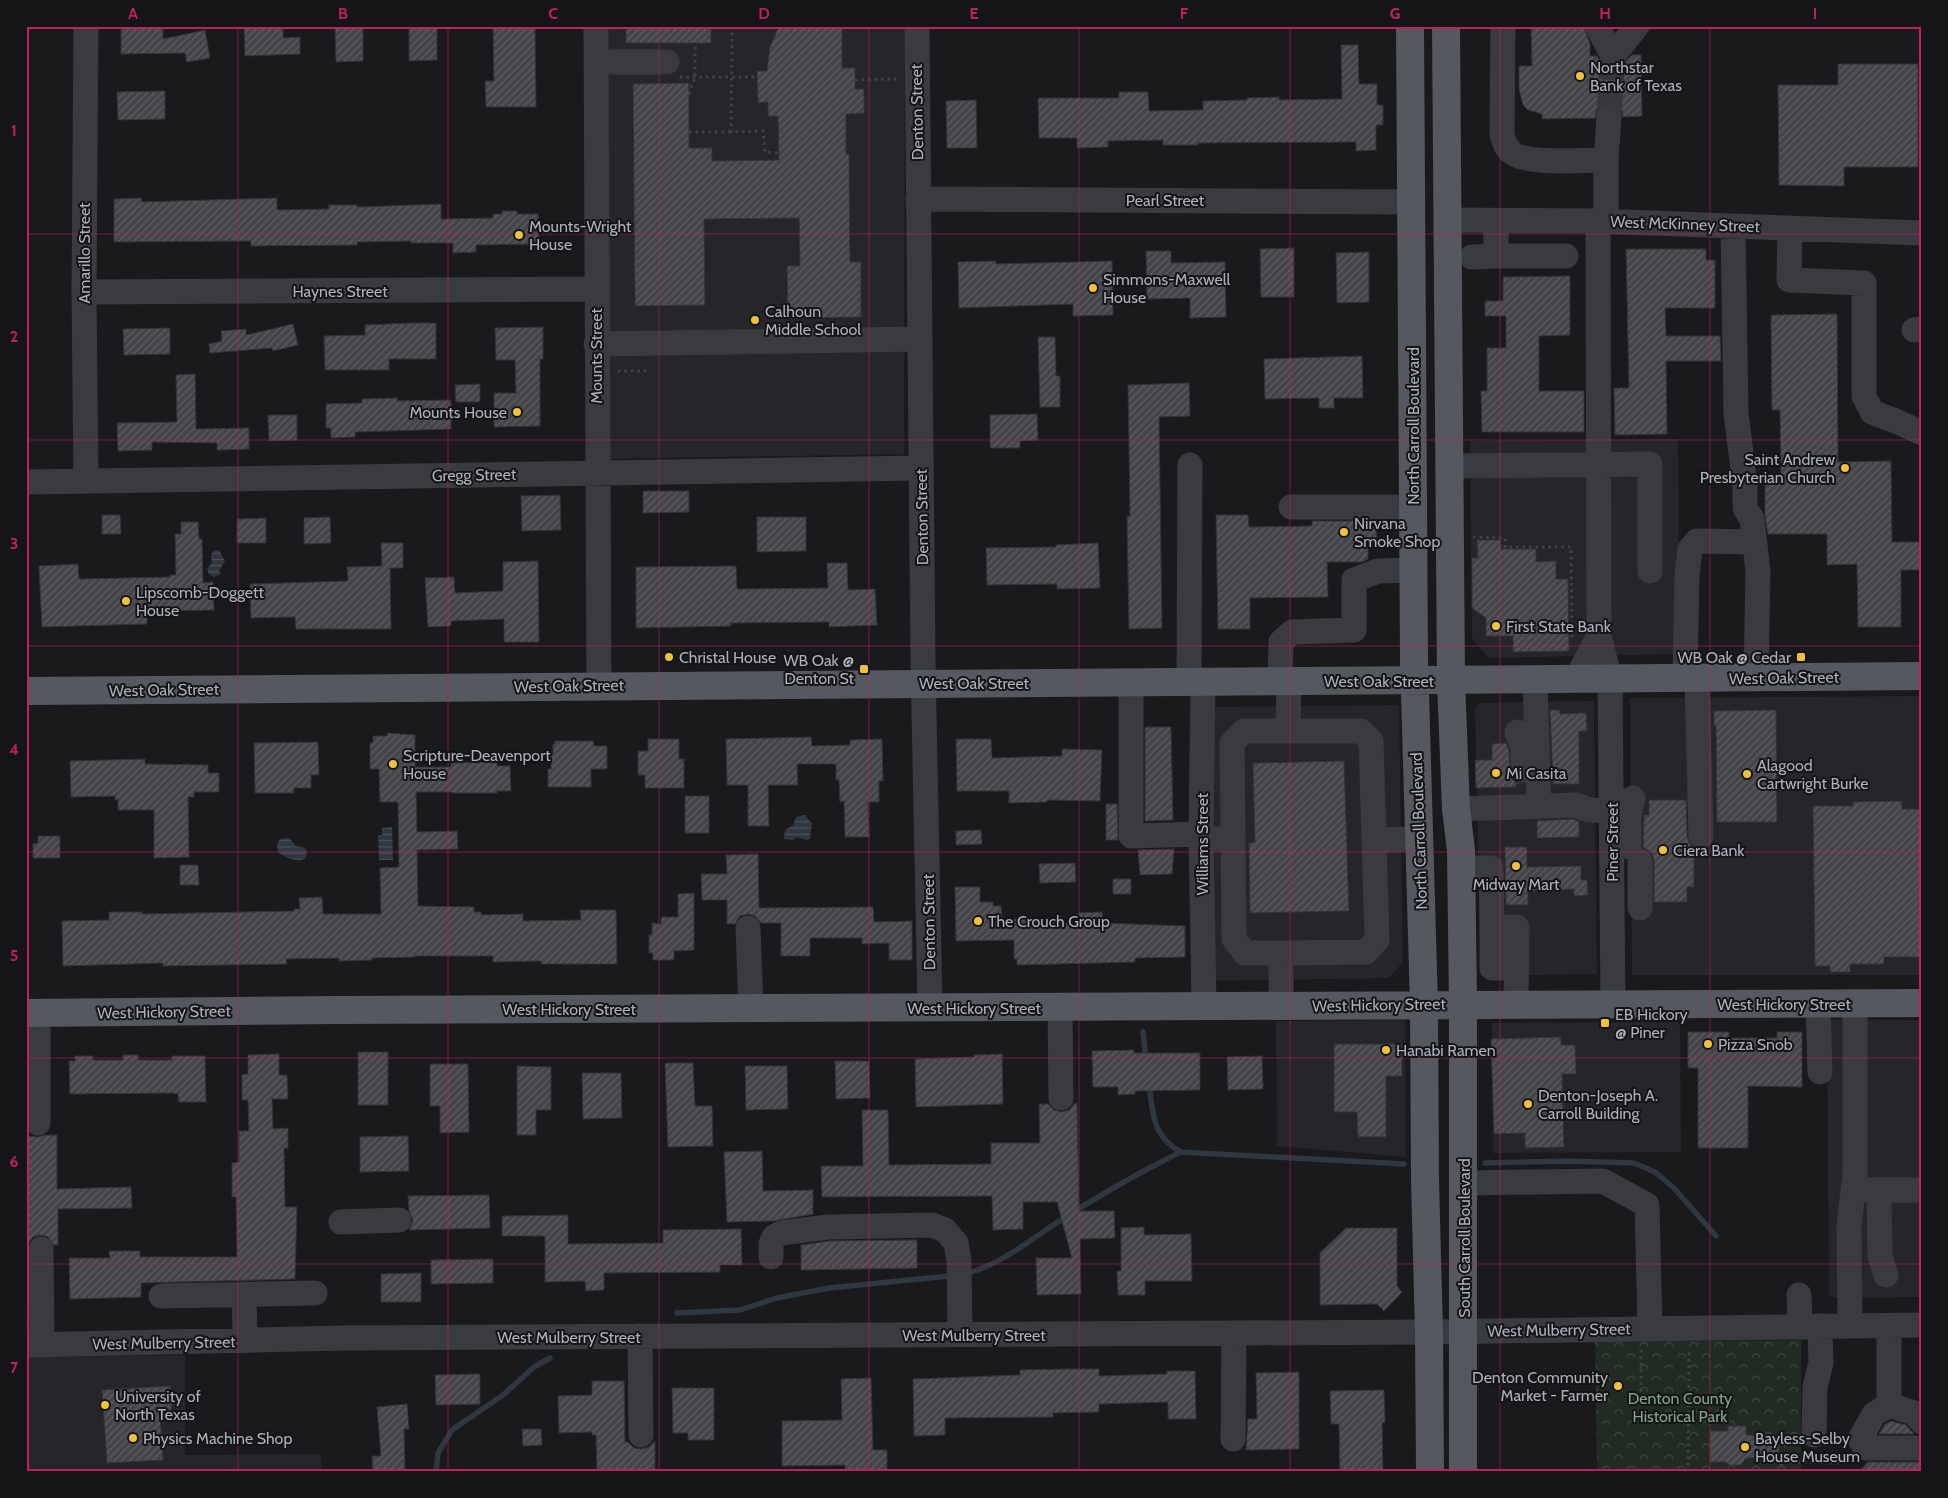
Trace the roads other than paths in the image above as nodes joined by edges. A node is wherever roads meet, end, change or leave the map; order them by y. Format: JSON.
{"nodes":[{"id":1,"x":86,"y":26,"type":"edge"},
{"id":2,"x":596,"y":26,"type":"edge"},
{"id":3,"x":917,"y":26,"type":"edge"},
{"id":4,"x":1410,"y":26,"type":"edge"},
{"id":5,"x":1446,"y":26,"type":"edge"},
{"id":6,"x":1503,"y":26,"type":"edge"},
{"id":7,"x":1597,"y":26,"type":"edge"},
{"id":8,"x":1607,"y":26,"type":"edge"},
{"id":9,"x":1616,"y":26,"type":"edge"},
{"id":10,"x":1626,"y":26,"type":"edge"},
{"id":11,"x":1637,"y":26,"type":"edge"},
{"id":12,"x":1613,"y":56,"type":"junction"},
{"id":13,"x":596,"y":62,"type":"junction"},
{"id":14,"x":672,"y":70,"type":"road end"},
{"id":15,"x":1609,"y":117,"type":"tunnel mouth"},
{"id":16,"x":1411,"y":128,"type":"junction"},
{"id":17,"x":1606,"y":160,"type":"junction"},
{"id":18,"x":918,"y":198,"type":"junction"},
{"id":19,"x":1412,"y":202,"type":"junction"},
{"id":20,"x":1447,"y":220,"type":"junction"},
{"id":21,"x":1496,"y":221,"type":"junction"},
{"id":22,"x":1602,"y":222,"type":"junction"},
{"id":23,"x":1733,"y":226,"type":"junction"},
{"id":24,"x":1790,"y":228,"type":"junction"},
{"id":25,"x":1922,"y":233,"type":"edge"},
{"id":26,"x":1496,"y":256,"type":"junction"},
{"id":27,"x":1566,"y":256,"type":"dead end"},
{"id":28,"x":1472,"y":257,"type":"dead end"},
{"id":29,"x":596,"y":289,"type":"junction"},
{"id":30,"x":84,"y":292,"type":"junction"},
{"id":31,"x":919,"y":340,"type":"junction"},
{"id":32,"x":596,"y":344,"type":"junction"},
{"id":33,"x":1922,"y":433,"type":"edge"},
{"id":34,"x":1190,"y":465,"type":"dead end"},
{"id":35,"x":1600,"y":465,"type":"junction"},
{"id":36,"x":1450,"y":466,"type":"junction"},
{"id":37,"x":921,"y":468,"type":"junction"},
{"id":38,"x":597,"y":473,"type":"junction"},
{"id":39,"x":86,"y":481,"type":"junction"},
{"id":40,"x":26,"y":482,"type":"edge"},
{"id":41,"x":1291,"y":506,"type":"dead end"},
{"id":42,"x":1413,"y":506,"type":"junction"},
{"id":43,"x":1754,"y":542,"type":"junction"},
{"id":44,"x":1414,"y":570,"type":"junction"},
{"id":45,"x":1650,"y":571,"type":"dead end"},
{"id":46,"x":1599,"y":636,"type":"junction"},
{"id":47,"x":1922,"y":676,"type":"edge"},
{"id":48,"x":1691,"y":678,"type":"junction"},
{"id":49,"x":1756,"y":678,"type":"junction"},
{"id":50,"x":1576,"y":679,"type":"junction"},
{"id":51,"x":1610,"y":679,"type":"junction"},
{"id":52,"x":1415,"y":680,"type":"junction"},
{"id":53,"x":1535,"y":680,"type":"junction"},
{"id":54,"x":1284,"y":681,"type":"junction"},
{"id":55,"x":1451,"y":681,"type":"junction"},
{"id":56,"x":1131,"y":682,"type":"junction"},
{"id":57,"x":1196,"y":682,"type":"junction"},
{"id":58,"x":924,"y":683,"type":"junction"},
{"id":59,"x":598,"y":686,"type":"junction"},
{"id":60,"x":26,"y":691,"type":"edge"},
{"id":61,"x":1288,"y":730,"type":"junction"},
{"id":62,"x":1517,"y":732,"type":"dead end"},
{"id":63,"x":1530,"y":807,"type":"junction"},
{"id":64,"x":1456,"y":809,"type":"junction"},
{"id":65,"x":1612,"y":811,"type":"junction"},
{"id":66,"x":1701,"y":836,"type":"dead end"},
{"id":67,"x":1201,"y":837,"type":"junction"},
{"id":68,"x":1233,"y":838,"type":"junction"},
{"id":69,"x":1420,"y":839,"type":"junction"},
{"id":70,"x":1374,"y":840,"type":"junction"},
{"id":71,"x":1462,"y":868,"type":"junction"},
{"id":72,"x":1462,"y":907,"type":"junction"},
{"id":73,"x":1635,"y":907,"type":"joint"},
{"id":74,"x":1492,"y":916,"type":"junction"},
{"id":75,"x":748,"y":928,"type":"dead end"},
{"id":76,"x":1280,"y":953,"type":"junction"},
{"id":77,"x":1922,"y":1003,"type":"edge"},
{"id":78,"x":1463,"y":1004,"type":"junction"},
{"id":79,"x":1516,"y":1004,"type":"junction"},
{"id":80,"x":1613,"y":1004,"type":"junction"},
{"id":81,"x":1818,"y":1004,"type":"junction"},
{"id":82,"x":1855,"y":1004,"type":"junction"},
{"id":83,"x":1424,"y":1005,"type":"junction"},
{"id":84,"x":1204,"y":1006,"type":"junction"},
{"id":85,"x":1281,"y":1006,"type":"junction"},
{"id":86,"x":1060,"y":1007,"type":"junction"},
{"id":87,"x":930,"y":1008,"type":"junction"},
{"id":88,"x":751,"y":1009,"type":"junction"},
{"id":89,"x":32,"y":1013,"type":"edge"},
{"id":90,"x":1820,"y":1072,"type":"dead end"},
{"id":91,"x":1061,"y":1098,"type":"dead end"},
{"id":92,"x":38,"y":1123,"type":"dead end"},
{"id":93,"x":1464,"y":1183,"type":"junction"},
{"id":94,"x":1854,"y":1190,"type":"junction"},
{"id":95,"x":1879,"y":1190,"type":"junction"},
{"id":96,"x":1922,"y":1190,"type":"edge"},
{"id":97,"x":399,"y":1220,"type":"dead end"},
{"id":98,"x":341,"y":1222,"type":"dead end"},
{"id":99,"x":40,"y":1250,"type":"dead end"},
{"id":100,"x":771,"y":1257,"type":"dead end"},
{"id":101,"x":1886,"y":1275,"type":"dead end"},
{"id":102,"x":315,"y":1293,"type":"dead end"},
{"id":103,"x":244,"y":1294,"type":"junction"},
{"id":104,"x":1799,"y":1294,"type":"dead end"},
{"id":105,"x":161,"y":1296,"type":"dead end"},
{"id":106,"x":1922,"y":1325,"type":"edge"},
{"id":107,"x":1810,"y":1326,"type":"junction"},
{"id":108,"x":1850,"y":1326,"type":"junction"},
{"id":109,"x":1889,"y":1326,"type":"junction"},
{"id":110,"x":1464,"y":1331,"type":"junction"},
{"id":111,"x":1429,"y":1332,"type":"junction"},
{"id":112,"x":1234,"y":1333,"type":"junction"},
{"id":113,"x":960,"y":1335,"type":"junction"},
{"id":114,"x":640,"y":1336,"type":"junction"},
{"id":115,"x":1645,"y":1339,"type":"junction"},
{"id":116,"x":245,"y":1341,"type":"junction"},
{"id":117,"x":34,"y":1345,"type":"edge"},
{"id":118,"x":1889,"y":1405,"type":"junction"},
{"id":119,"x":1922,"y":1422,"type":"edge"},
{"id":120,"x":641,"y":1435,"type":"dead end"},
{"id":121,"x":1814,"y":1435,"type":"dead end"},
{"id":122,"x":1233,"y":1440,"type":"dead end"},
{"id":123,"x":1922,"y":1448,"type":"edge"},
{"id":124,"x":1430,"y":1472,"type":"edge"},
{"id":125,"x":1462,"y":1472,"type":"edge"}],
"edges":[{"from":1,"to":30,"type":"street","name":"Amarillo Street"},
{"from":2,"to":13,"type":"street","name":"Mounts Street"},
{"from":3,"to":18,"type":"street","name":"Denton Street"},
{"from":4,"to":16,"type":"main road","name":"North Carroll Boulevard"},
{"from":5,"to":20,"type":"main road"},
{"from":6,"to":17,"type":"street"},
{"from":7,"to":12,"type":"street"},
{"from":8,"to":12,"type":"street"},
{"from":9,"to":12,"type":"street"},
{"from":10,"to":12,"type":"street"},
{"from":11,"to":12,"type":"street"},
{"from":13,"to":14,"type":"street"},
{"from":13,"to":29,"type":"street","name":"Mounts Street"},
{"from":15,"to":17,"type":"street"},
{"from":16,"to":19,"type":"main road","name":"North Carroll Boulevard"},
{"from":16,"to":20,"type":"main road"},
{"from":17,"to":22,"type":"street"},
{"from":18,"to":19,"type":"street","name":"Pearl Street"},
{"from":18,"to":31,"type":"street","name":"Denton Street"},
{"from":19,"to":42,"type":"main road","name":"North Carroll Boulevard"},
{"from":20,"to":21,"type":"street","name":"West McKinney Street"},
{"from":20,"to":36,"type":"main road"},
{"from":21,"to":22,"type":"street","name":"West McKinney Street"},
{"from":21,"to":26,"type":"street"},
{"from":22,"to":23,"type":"street","name":"West McKinney Street"},
{"from":22,"to":35,"type":"street"},
{"from":23,"to":24,"type":"street","name":"West McKinney Street"},
{"from":23,"to":43,"type":"street"},
{"from":24,"to":25,"type":"street","name":"West McKinney Street"},
{"from":24,"to":33,"type":"street"},
{"from":26,"to":27,"type":"street"},
{"from":26,"to":28,"type":"street"},
{"from":29,"to":30,"type":"street","name":"Haynes Street"},
{"from":29,"to":32,"type":"street","name":"Mounts Street"},
{"from":30,"to":39,"type":"street","name":"Amarillo Street"},
{"from":31,"to":32,"type":"street"},
{"from":31,"to":37,"type":"street","name":"Denton Street"},
{"from":32,"to":38,"type":"street","name":"Mounts Street"},
{"from":34,"to":57,"type":"street","name":"Williams Street"},
{"from":35,"to":36,"type":"street"},
{"from":35,"to":45,"type":"street"},
{"from":35,"to":46,"type":"street"},
{"from":36,"to":55,"type":"main road"},
{"from":37,"to":38,"type":"street","name":"Gregg Street"},
{"from":37,"to":58,"type":"street","name":"Denton Street"},
{"from":38,"to":39,"type":"street","name":"Gregg Street"},
{"from":38,"to":59,"type":"street","name":"Mounts Street"},
{"from":39,"to":40,"type":"street","name":"Gregg Street"},
{"from":41,"to":42,"type":"street"},
{"from":42,"to":44,"type":"main road","name":"North Carroll Boulevard"},
{"from":43,"to":48,"type":"street"},
{"from":43,"to":49,"type":"street"},
{"from":44,"to":52,"type":"main road","name":"North Carroll Boulevard"},
{"from":44,"to":54,"type":"street"},
{"from":46,"to":50,"type":"street"},
{"from":46,"to":51,"type":"street","name":"Piner Street"},
{"from":47,"to":49,"type":"main road","name":"West Oak Street"},
{"from":48,"to":49,"type":"main road","name":"West Oak Street"},
{"from":48,"to":51,"type":"main road","name":"West Oak Street"},
{"from":48,"to":66,"type":"street"},
{"from":50,"to":51,"type":"main road","name":"West Oak Street"},
{"from":50,"to":53,"type":"main road","name":"West Oak Street"},
{"from":51,"to":65,"type":"street","name":"Piner Street"},
{"from":52,"to":54,"type":"main road","name":"West Oak Street"},
{"from":52,"to":55,"type":"main road","name":"West Oak Street"},
{"from":52,"to":69,"type":"main road","name":"North Carroll Boulevard"},
{"from":53,"to":55,"type":"main road","name":"West Oak Street"},
{"from":53,"to":63,"type":"street"},
{"from":54,"to":57,"type":"main road","name":"West Oak Street"},
{"from":54,"to":61,"type":"street"},
{"from":55,"to":64,"type":"main road"},
{"from":56,"to":57,"type":"main road","name":"West Oak Street"},
{"from":56,"to":58,"type":"main road","name":"West Oak Street"},
{"from":56,"to":67,"type":"street"},
{"from":57,"to":67,"type":"street","name":"Williams Street"},
{"from":58,"to":59,"type":"main road","name":"West Oak Street"},
{"from":58,"to":87,"type":"street","name":"Denton Street"},
{"from":59,"to":60,"type":"main road","name":"West Oak Street"},
{"from":61,"to":68,"type":"street"},
{"from":61,"to":70,"type":"street"},
{"from":62,"to":63,"type":"street"},
{"from":63,"to":64,"type":"street"},
{"from":63,"to":65,"type":"street"},
{"from":64,"to":71,"type":"main road"},
{"from":65,"to":80,"type":"street","name":"Piner Street"},
{"from":67,"to":68,"type":"street"},
{"from":67,"to":84,"type":"street","name":"Williams Street"},
{"from":68,"to":76,"type":"street"},
{"from":69,"to":70,"type":"street"},
{"from":69,"to":83,"type":"main road","name":"North Carroll Boulevard"},
{"from":70,"to":76,"type":"street"},
{"from":71,"to":72,"type":"main road"},
{"from":71,"to":74,"type":"street"},
{"from":72,"to":74,"type":"street"},
{"from":72,"to":78,"type":"main road"},
{"from":73,"to":73,"type":"street"},
{"from":74,"to":79,"type":"street"},
{"from":75,"to":88,"type":"street"},
{"from":76,"to":85,"type":"street"},
{"from":77,"to":82,"type":"main road","name":"West Hickory Street"},
{"from":78,"to":79,"type":"main road","name":"West Hickory Street"},
{"from":78,"to":83,"type":"main road","name":"West Hickory Street"},
{"from":78,"to":93,"type":"main road","name":"South Carroll Boulevard"},
{"from":79,"to":80,"type":"main road","name":"West Hickory Street"},
{"from":80,"to":81,"type":"main road","name":"West Hickory Street"},
{"from":81,"to":82,"type":"main road","name":"West Hickory Street"},
{"from":81,"to":90,"type":"street"},
{"from":82,"to":94,"type":"street"},
{"from":83,"to":85,"type":"main road","name":"West Hickory Street"},
{"from":83,"to":111,"type":"main road"},
{"from":84,"to":85,"type":"main road","name":"West Hickory Street"},
{"from":84,"to":86,"type":"main road","name":"West Hickory Street"},
{"from":86,"to":87,"type":"main road","name":"West Hickory Street"},
{"from":86,"to":91,"type":"street"},
{"from":87,"to":88,"type":"main road","name":"West Hickory Street"},
{"from":88,"to":89,"type":"main road","name":"West Hickory Street"},
{"from":89,"to":92,"type":"street"},
{"from":93,"to":110,"type":"main road","name":"South Carroll Boulevard"},
{"from":93,"to":115,"type":"street"},
{"from":94,"to":95,"type":"street"},
{"from":94,"to":108,"type":"street"},
{"from":95,"to":96,"type":"street"},
{"from":95,"to":101,"type":"street"},
{"from":97,"to":98,"type":"street"},
{"from":99,"to":117,"type":"street"},
{"from":100,"to":113,"type":"street"},
{"from":102,"to":103,"type":"street"},
{"from":103,"to":105,"type":"street"},
{"from":103,"to":116,"type":"street"},
{"from":104,"to":107,"type":"street"},
{"from":106,"to":109,"type":"street","name":"West Mulberry Street"},
{"from":107,"to":108,"type":"street","name":"West Mulberry Street"},
{"from":107,"to":115,"type":"street","name":"West Mulberry Street"},
{"from":107,"to":121,"type":"street"},
{"from":108,"to":109,"type":"street","name":"West Mulberry Street"},
{"from":109,"to":118,"type":"street"},
{"from":110,"to":111,"type":"street","name":"West Mulberry Street"},
{"from":110,"to":115,"type":"street","name":"West Mulberry Street"},
{"from":110,"to":125,"type":"main road","name":"South Carroll Boulevard"},
{"from":111,"to":112,"type":"street","name":"West Mulberry Street"},
{"from":111,"to":124,"type":"main road"},
{"from":112,"to":113,"type":"street","name":"West Mulberry Street"},
{"from":112,"to":122,"type":"street"},
{"from":113,"to":114,"type":"street","name":"West Mulberry Street"},
{"from":114,"to":116,"type":"street","name":"West Mulberry Street"},
{"from":114,"to":120,"type":"street"},
{"from":116,"to":117,"type":"street","name":"West Mulberry Street"},
{"from":118,"to":119,"type":"street"},
{"from":118,"to":123,"type":"street"}]}
